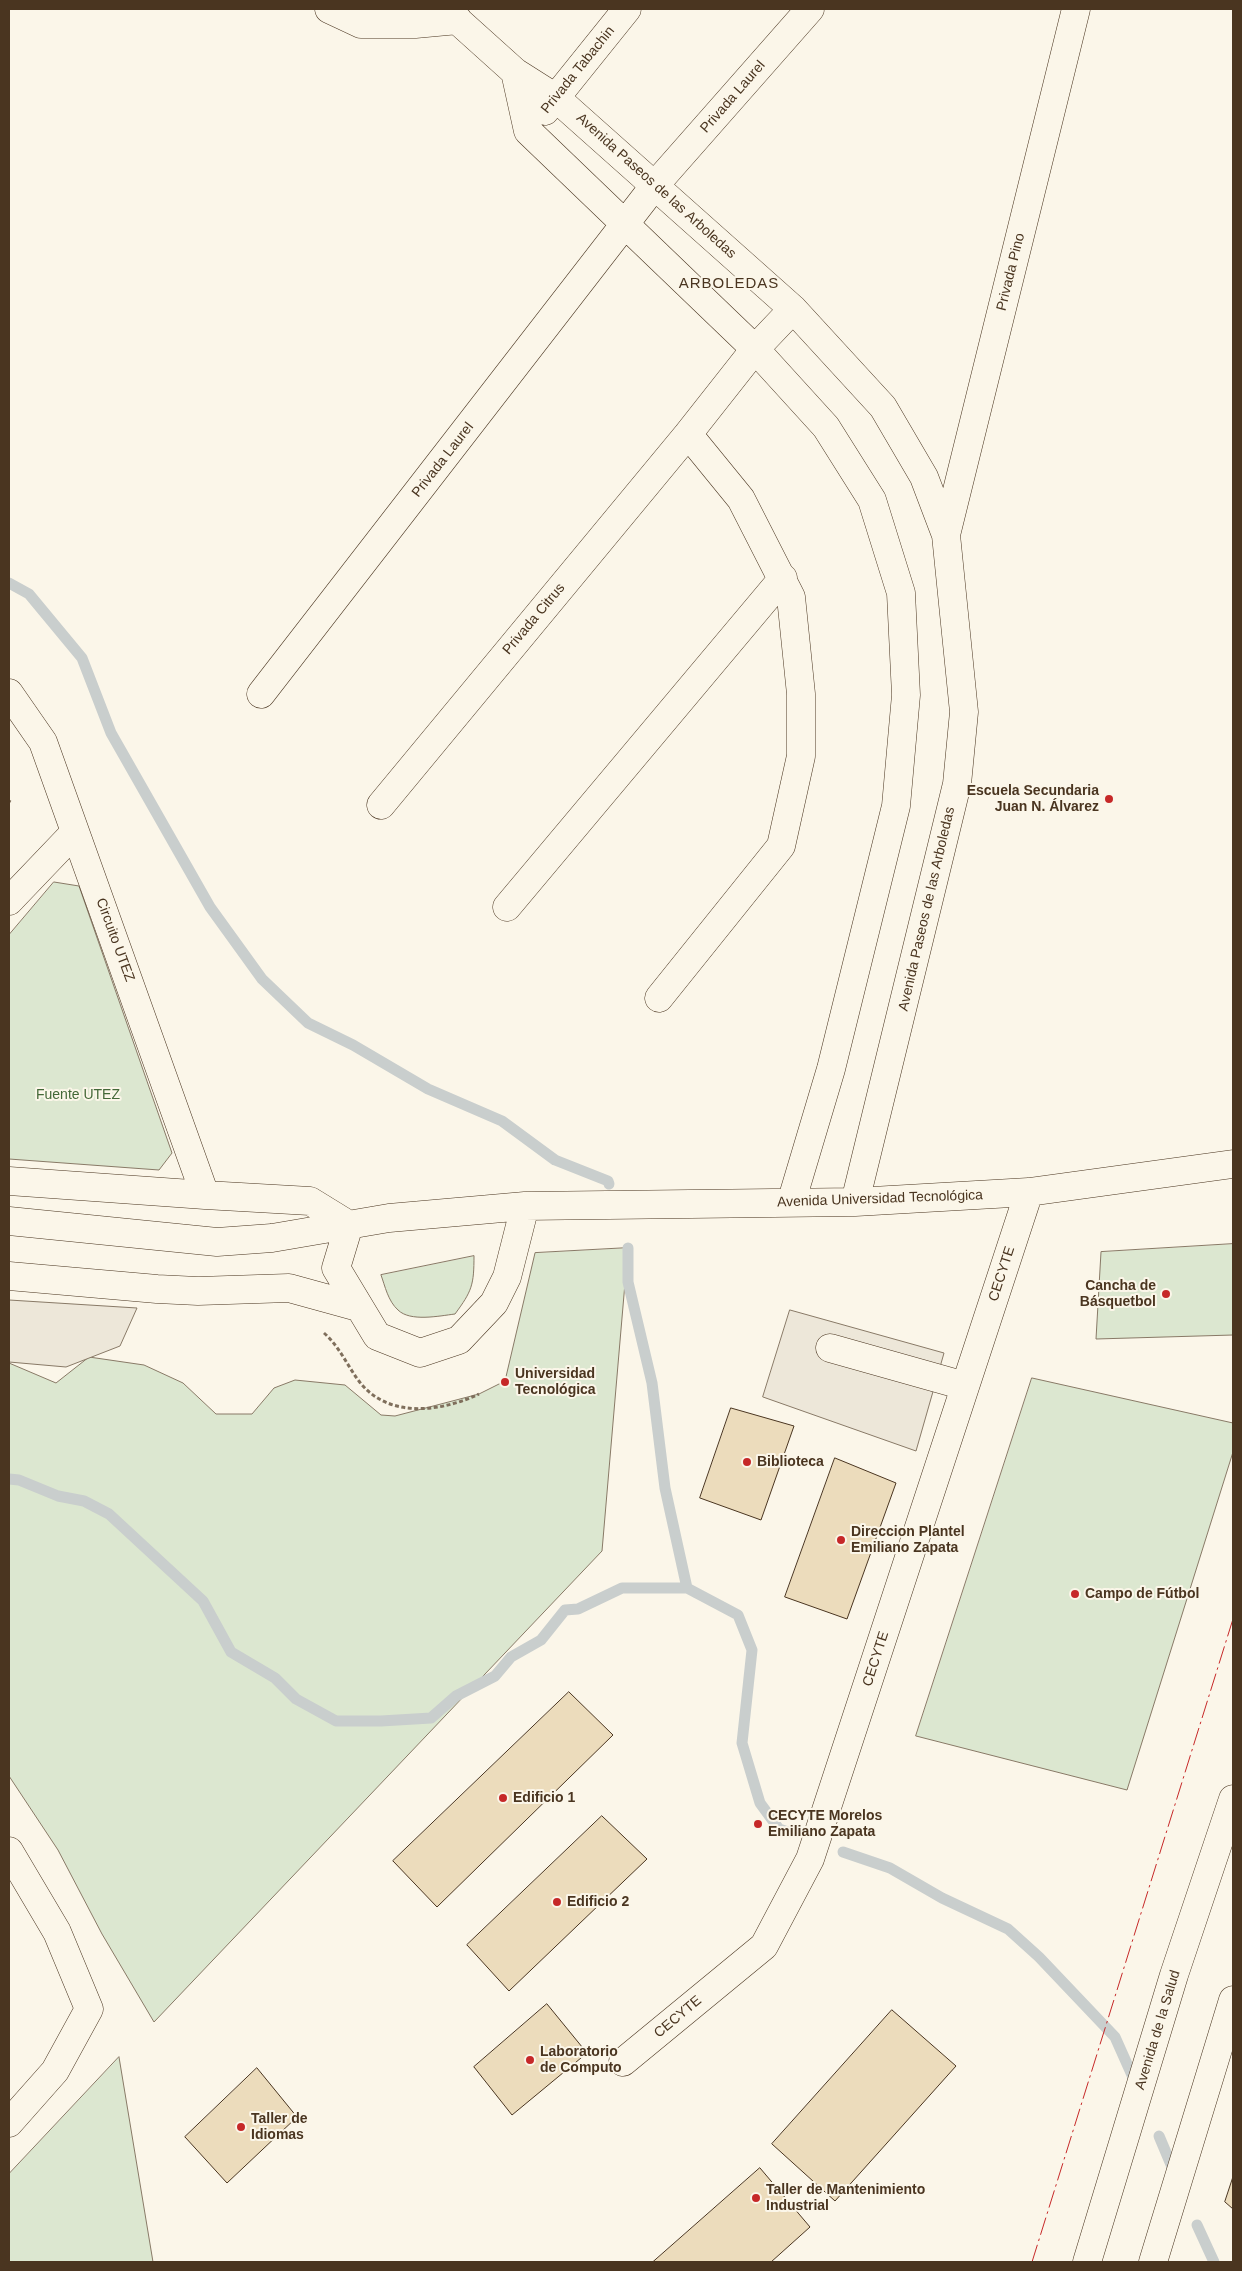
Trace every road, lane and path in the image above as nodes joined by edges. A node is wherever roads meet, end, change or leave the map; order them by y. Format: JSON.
{"nodes":[{"id":1,"x":329,"y":9,"type":"edge"},
{"id":2,"x":627,"y":9,"type":"edge"},
{"id":3,"x":810,"y":9,"type":"edge"},
{"id":4,"x":1076,"y":9,"type":"edge"},
{"id":5,"x":451,"y":14,"type":"edge"},
{"id":6,"x":515,"y":72,"type":"junction"},
{"id":7,"x":556,"y":98,"type":"junction"},
{"id":8,"x":528,"y":131,"type":"junction"},
{"id":9,"x":655,"y":185,"type":"junction"},
{"id":10,"x":624,"y":226,"type":"junction"},
{"id":11,"x":793,"y":309,"type":"junction"},
{"id":12,"x":755,"y":350,"type":"junction"},
{"id":13,"x":688,"y":434,"type":"junction"},
{"id":14,"x":946,"y":535,"type":"junction"},
{"id":15,"x":783,"y":578,"type":"junction"},
{"id":16,"x":9,"y":693,"type":"edge"},
{"id":17,"x":261,"y":694,"type":"dead end"},
{"id":18,"x":381,"y":805,"type":"dead end"},
{"id":19,"x":75,"y":832,"type":"junction"},
{"id":20,"x":9,"y":902,"type":"edge"},
{"id":21,"x":507,"y":907,"type":"dead end"},
{"id":22,"x":660,"y":998,"type":"dead end"},
{"id":23,"x":1233,"y":1164,"type":"edge"},
{"id":24,"x":9,"y":1181,"type":"edge"},
{"id":25,"x":1028,"y":1192,"type":"junction"},
{"id":26,"x":205,"y":1195,"type":"junction"},
{"id":27,"x":855,"y":1202,"type":"junction"},
{"id":28,"x":791,"y":1203,"type":"junction"},
{"id":29,"x":526,"y":1206,"type":"junction"},
{"id":30,"x":9,"y":1221,"type":"edge"},
{"id":31,"x":348,"y":1225,"type":"junction"},
{"id":32,"x":9,"y":1276,"type":"edge"},
{"id":33,"x":358,"y":1307,"type":"junction"},
{"id":34,"x":323,"y":1332,"type":"dead end"},
{"id":35,"x":830,"y":1348,"type":"dead end"},
{"id":36,"x":965,"y":1386,"type":"junction"},
{"id":37,"x":479,"y":1394,"type":"dead end"},
{"id":38,"x":1233,"y":1799,"type":"edge"},
{"id":39,"x":9,"y":1851,"type":"edge"},
{"id":40,"x":1233,"y":2000,"type":"edge"},
{"id":41,"x":624,"y":2062,"type":"dead end"},
{"id":42,"x":9,"y":2123,"type":"edge"},
{"id":43,"x":1087,"y":2262,"type":"edge"},
{"id":44,"x":1153,"y":2262,"type":"edge"}],
"edges":[{"from":1,"to":5,"type":"street"},
{"from":2,"to":7,"type":"street","name":"Privada Tabachin"},
{"from":3,"to":9,"type":"street","name":"Privada Laurel"},
{"from":4,"to":14,"type":"street","name":"Privada Pino"},
{"from":5,"to":6,"type":"street","name":"Avenida Paseos de las Arboledas"},
{"from":6,"to":7,"type":"street","name":"Avenida Paseos de las Arboledas"},
{"from":6,"to":8,"type":"street"},
{"from":7,"to":8,"type":"street","name":"Privada Tabachin"},
{"from":7,"to":9,"type":"street","name":"Avenida Paseos de las Arboledas"},
{"from":8,"to":10,"type":"street"},
{"from":9,"to":10,"type":"street","name":"Privada Laurel"},
{"from":9,"to":11,"type":"street","name":"Avenida Paseos de las Arboledas"},
{"from":10,"to":12,"type":"street"},
{"from":10,"to":17,"type":"street","name":"Privada Laurel"},
{"from":11,"to":12,"type":"street","name":"Privada Citrus"},
{"from":11,"to":14,"type":"street","name":"Avenida Paseos de las Arboledas"},
{"from":12,"to":13,"type":"street","name":"Privada Citrus"},
{"from":12,"to":28,"type":"street"},
{"from":13,"to":15,"type":"street"},
{"from":13,"to":18,"type":"street","name":"Privada Citrus"},
{"from":14,"to":27,"type":"street","name":"Avenida Paseos de las Arboledas"},
{"from":15,"to":21,"type":"street"},
{"from":15,"to":22,"type":"street"},
{"from":16,"to":19,"type":"street","name":"Circuito UTEZ"},
{"from":19,"to":20,"type":"street"},
{"from":19,"to":26,"type":"street","name":"Circuito UTEZ"},
{"from":23,"to":25,"type":"street","name":"Avenida Universidad Tecnológica"},
{"from":24,"to":26,"type":"street"},
{"from":25,"to":27,"type":"street","name":"Avenida Universidad Tecnológica"},
{"from":25,"to":36,"type":"street","name":"CECYTE"},
{"from":26,"to":31,"type":"street"},
{"from":27,"to":28,"type":"street","name":"Avenida Universidad Tecnológica"},
{"from":28,"to":29,"type":"street","name":"Avenida Universidad Tecnológica"},
{"from":29,"to":31,"type":"street","name":"Avenida Universidad Tecnológica"},
{"from":29,"to":33,"type":"street"},
{"from":30,"to":31,"type":"street"},
{"from":31,"to":33,"type":"street"},
{"from":32,"to":33,"type":"street"},
{"from":34,"to":37,"type":"path"},
{"from":35,"to":36,"type":"street"},
{"from":36,"to":41,"type":"street","name":"CECYTE"},
{"from":38,"to":43,"type":"street","name":"Avenida de la Salud"},
{"from":39,"to":42,"type":"street"},
{"from":40,"to":44,"type":"street"}]}
